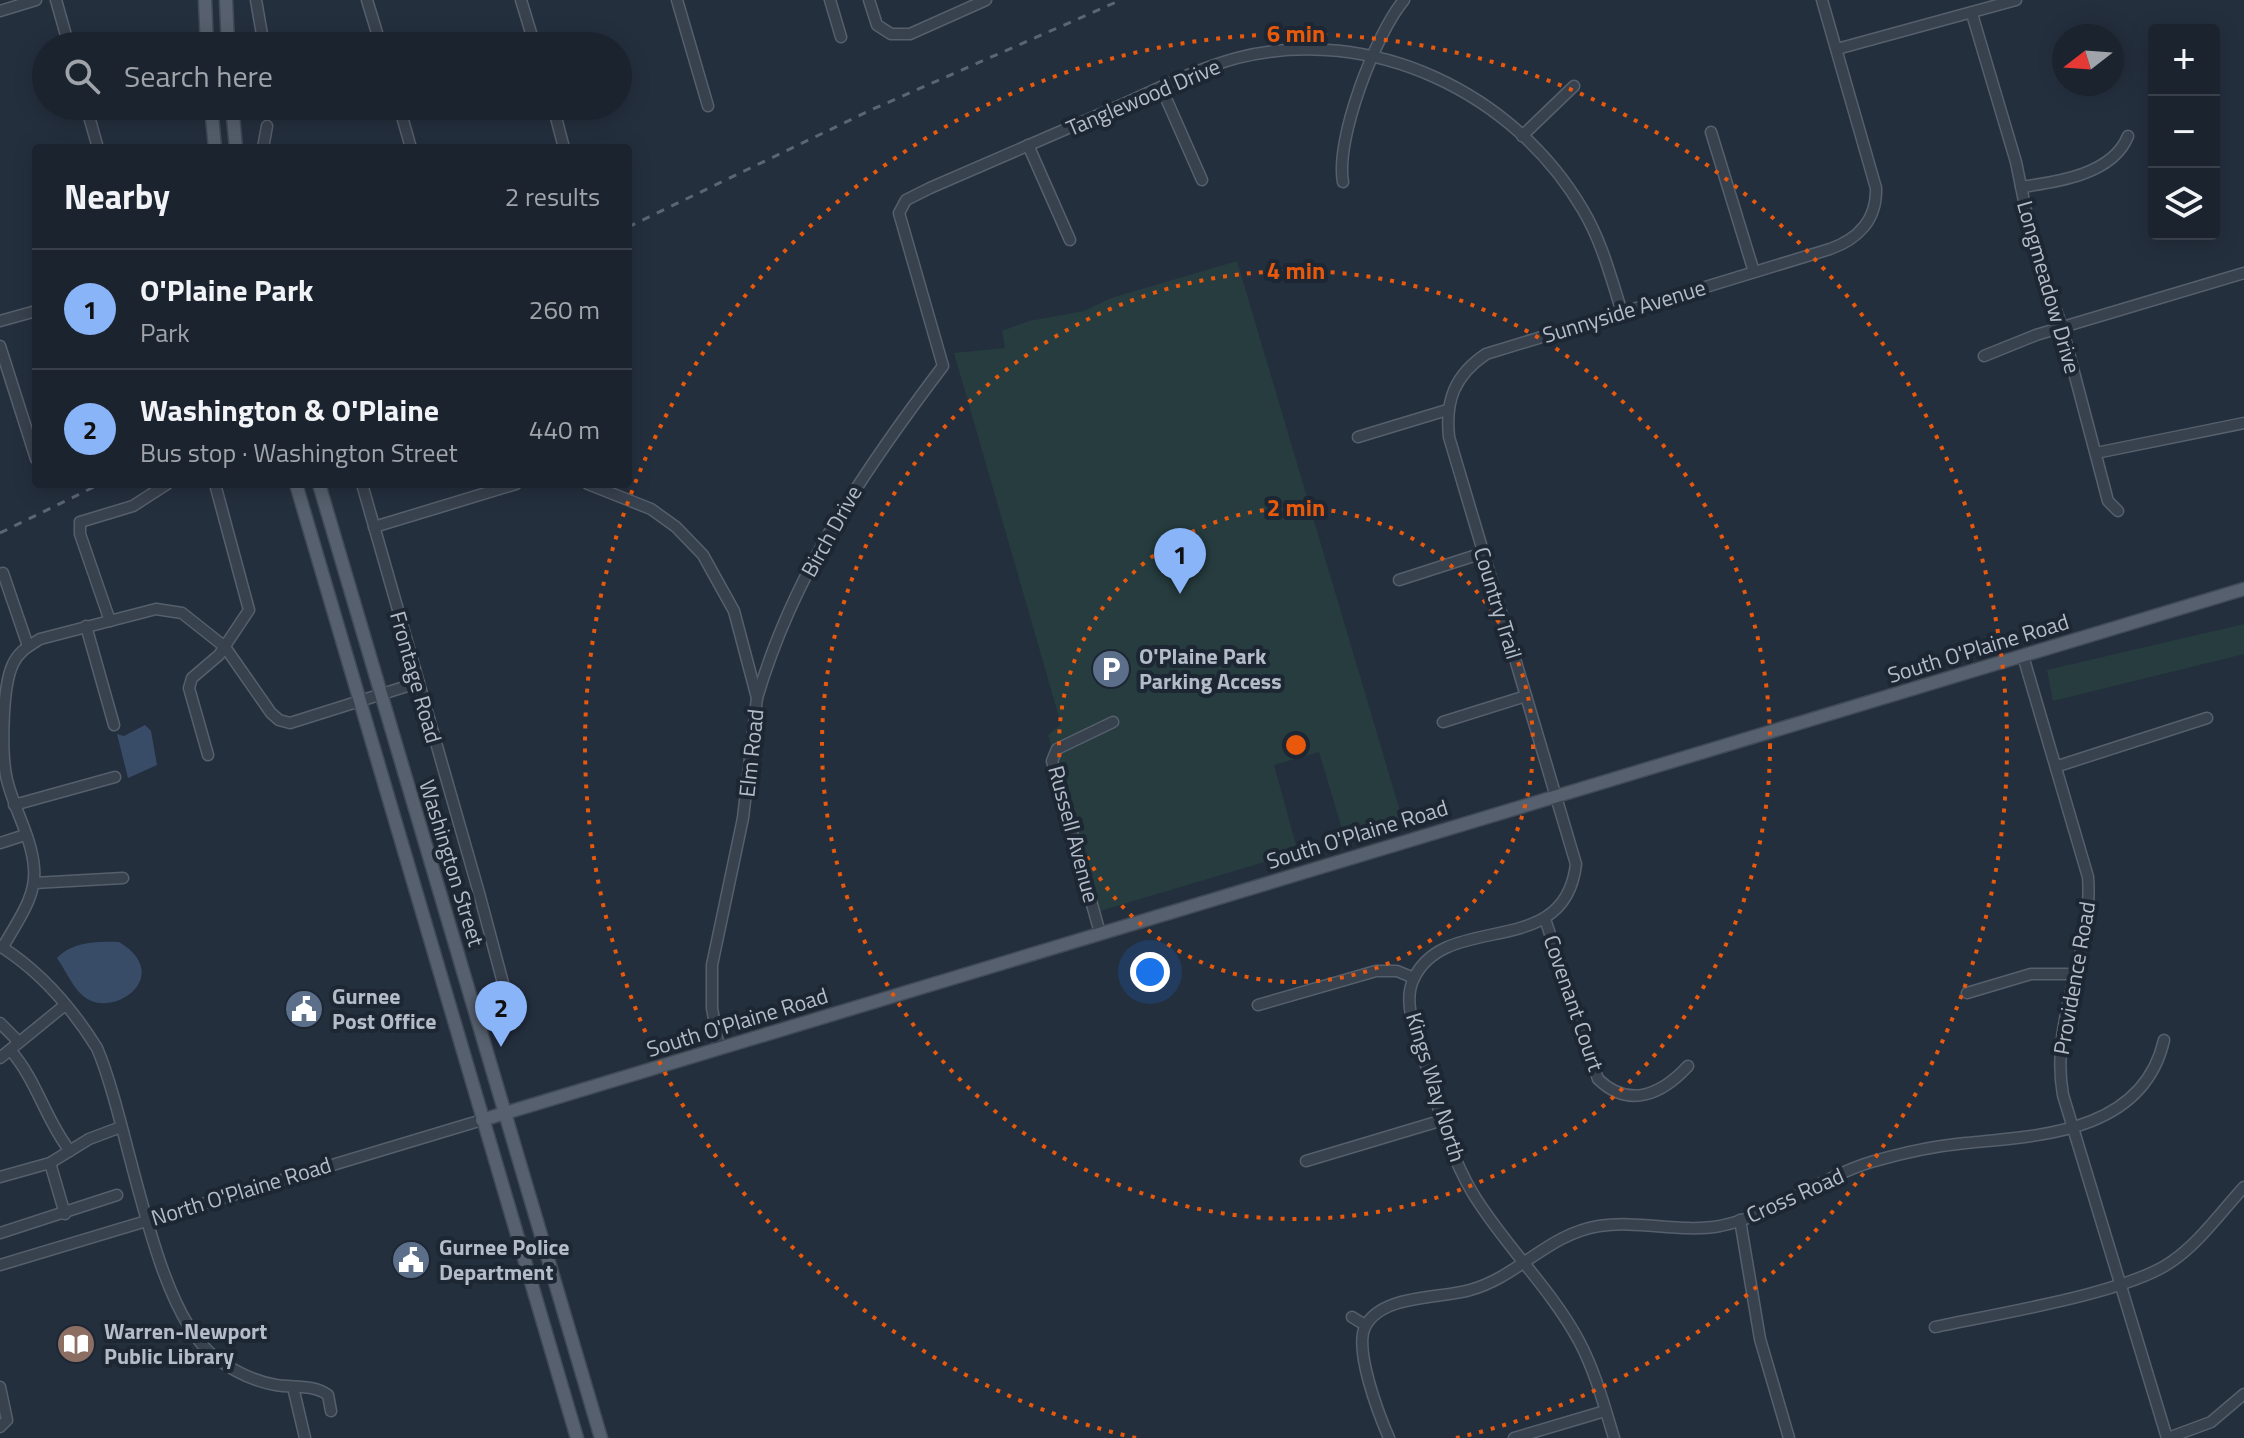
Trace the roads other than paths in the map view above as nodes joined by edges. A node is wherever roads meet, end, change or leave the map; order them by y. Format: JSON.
{"nodes":[{"id":1,"x":36,"y":0,"type":"edge"},
{"id":2,"x":56,"y":0,"type":"edge"},
{"id":3,"x":205,"y":0,"type":"edge"},
{"id":4,"x":226,"y":0,"type":"edge"},
{"id":5,"x":256,"y":0,"type":"edge"},
{"id":6,"x":367,"y":0,"type":"edge"},
{"id":7,"x":521,"y":0,"type":"edge"},
{"id":8,"x":677,"y":0,"type":"edge"},
{"id":9,"x":830,"y":0,"type":"edge"},
{"id":10,"x":869,"y":0,"type":"edge"},
{"id":11,"x":986,"y":0,"type":"edge"},
{"id":12,"x":1404,"y":0,"type":"edge"},
{"id":13,"x":1822,"y":0,"type":"edge"},
{"id":14,"x":2016,"y":0,"type":"edge"},
{"id":15,"x":0,"y":11,"type":"edge"},
{"id":16,"x":1972,"y":14,"type":"junction"},
{"id":17,"x":65,"y":32,"type":"edge"},
{"id":18,"x":206,"y":32,"type":"edge"},
{"id":19,"x":227,"y":32,"type":"edge"},
{"id":20,"x":262,"y":32,"type":"edge"},
{"id":21,"x":377,"y":32,"type":"edge"},
{"id":22,"x":531,"y":32,"type":"edge"},
{"id":23,"x":841,"y":37,"type":"dead end"},
{"id":24,"x":1837,"y":49,"type":"junction"},
{"id":25,"x":1373,"y":55,"type":"junction"},
{"id":26,"x":1574,"y":86,"type":"dead end"},
{"id":27,"x":1161,"y":87,"type":"junction"},
{"id":28,"x":708,"y":106,"type":"dead end"},
{"id":29,"x":90,"y":120,"type":"edge"},
{"id":30,"x":212,"y":120,"type":"edge"},
{"id":31,"x":233,"y":120,"type":"edge"},
{"id":32,"x":403,"y":120,"type":"edge"},
{"id":33,"x":556,"y":120,"type":"edge"},
{"id":34,"x":267,"y":126,"type":"dead end"},
{"id":35,"x":1711,"y":132,"type":"dead end"},
{"id":36,"x":1522,"y":136,"type":"junction"},
{"id":37,"x":2128,"y":136,"type":"dead end"},
{"id":38,"x":97,"y":144,"type":"edge"},
{"id":39,"x":215,"y":144,"type":"edge"},
{"id":40,"x":236,"y":144,"type":"edge"},
{"id":41,"x":264,"y":144,"type":"edge"},
{"id":42,"x":410,"y":144,"type":"edge"},
{"id":43,"x":563,"y":144,"type":"edge"},
{"id":44,"x":1028,"y":145,"type":"junction"},
{"id":45,"x":1202,"y":180,"type":"dead end"},
{"id":46,"x":1343,"y":182,"type":"dead end"},
{"id":47,"x":2021,"y":187,"type":"junction"},
{"id":48,"x":1070,"y":240,"type":"dead end"},
{"id":49,"x":1754,"y":272,"type":"junction"},
{"id":50,"x":2244,"y":273,"type":"edge"},
{"id":51,"x":32,"y":312,"type":"edge"},
{"id":52,"x":1622,"y":312,"type":"junction"},
{"id":53,"x":0,"y":321,"type":"edge"},
{"id":54,"x":2062,"y":327,"type":"junction"},
{"id":55,"x":0,"y":346,"type":"edge"},
{"id":56,"x":1984,"y":356,"type":"dead end"},
{"id":57,"x":934,"y":378,"type":"joint"},
{"id":58,"x":1447,"y":410,"type":"junction"},
{"id":59,"x":2244,"y":423,"type":"edge"},
{"id":60,"x":1358,"y":437,"type":"dead end"},
{"id":61,"x":32,"y":446,"type":"edge"},
{"id":62,"x":2096,"y":453,"type":"junction"},
{"id":63,"x":161,"y":488,"type":"edge"},
{"id":64,"x":216,"y":488,"type":"edge"},
{"id":65,"x":297,"y":488,"type":"edge"},
{"id":66,"x":320,"y":488,"type":"edge"},
{"id":67,"x":363,"y":488,"type":"edge"},
{"id":68,"x":503,"y":488,"type":"edge"},
{"id":69,"x":598,"y":488,"type":"edge"},
{"id":70,"x":2118,"y":511,"type":"dead end"},
{"id":71,"x":374,"y":527,"type":"junction"},
{"id":72,"x":1483,"y":553,"type":"junction"},
{"id":73,"x":3,"y":573,"type":"dead end"},
{"id":74,"x":1399,"y":580,"type":"dead end"},
{"id":75,"x":2244,"y":589,"type":"edge"},
{"id":76,"x":110,"y":621,"type":"junction"},
{"id":77,"x":86,"y":626,"type":"junction"},
{"id":78,"x":28,"y":646,"type":"junction"},
{"id":79,"x":225,"y":647,"type":"junction"},
{"id":80,"x":2023,"y":656,"type":"junction"},
{"id":81,"x":0,"y":662,"type":"edge"},
{"id":82,"x":12,"y":666,"type":"junction"},
{"id":83,"x":417,"y":683,"type":"junction"},
{"id":84,"x":381,"y":694,"type":"junction"},
{"id":85,"x":1526,"y":696,"type":"junction"},
{"id":86,"x":757,"y":698,"type":"junction"},
{"id":87,"x":360,"y":700,"type":"junction"},
{"id":88,"x":2207,"y":718,"type":"dead end"},
{"id":89,"x":1113,"y":722,"type":"dead end"},
{"id":90,"x":1443,"y":722,"type":"dead end"},
{"id":91,"x":114,"y":725,"type":"dead end"},
{"id":92,"x":208,"y":755,"type":"dead end"},
{"id":93,"x":2,"y":757,"type":"edge"},
{"id":94,"x":2058,"y":766,"type":"junction"},
{"id":95,"x":115,"y":777,"type":"dead end"},
{"id":96,"x":1556,"y":795,"type":"junction"},
{"id":97,"x":14,"y":805,"type":"junction"},
{"id":98,"x":25,"y":835,"type":"junction"},
{"id":99,"x":0,"y":843,"type":"edge"},
{"id":100,"x":123,"y":878,"type":"dead end"},
{"id":101,"x":34,"y":883,"type":"junction"},
{"id":102,"x":1545,"y":919,"type":"junction"},
{"id":103,"x":1100,"y":933,"type":"junction"},
{"id":104,"x":1,"y":946,"type":"edge"},
{"id":105,"x":2074,"y":974,"type":"junction"},
{"id":106,"x":1414,"y":978,"type":"junction"},
{"id":107,"x":1967,"y":993,"type":"dead end"},
{"id":108,"x":65,"y":1005,"type":"junction"},
{"id":109,"x":1258,"y":1005,"type":"dead end"},
{"id":110,"x":506,"y":1009,"type":"dead end"},
{"id":111,"x":0,"y":1023,"type":"edge"},
{"id":112,"x":2164,"y":1040,"type":"dead end"},
{"id":113,"x":15,"y":1046,"type":"junction"},
{"id":114,"x":719,"y":1048,"type":"junction"},
{"id":115,"x":0,"y":1058,"type":"edge"},
{"id":116,"x":1688,"y":1066,"type":"dead end"},
{"id":117,"x":506,"y":1112,"type":"junction"},
{"id":118,"x":482,"y":1120,"type":"junction"},
{"id":119,"x":1443,"y":1120,"type":"junction"},
{"id":120,"x":121,"y":1127,"type":"junction"},
{"id":121,"x":2072,"y":1128,"type":"junction"},
{"id":122,"x":70,"y":1151,"type":"junction"},
{"id":123,"x":1306,"y":1161,"type":"dead end"},
{"id":124,"x":50,"y":1163,"type":"junction"},
{"id":125,"x":0,"y":1177,"type":"edge"},
{"id":126,"x":2244,"y":1187,"type":"edge"},
{"id":127,"x":117,"y":1195,"type":"dead end"},
{"id":128,"x":65,"y":1214,"type":"junction"},
{"id":129,"x":148,"y":1219,"type":"junction"},
{"id":130,"x":1740,"y":1220,"type":"junction"},
{"id":131,"x":0,"y":1233,"type":"edge"},
{"id":132,"x":1522,"y":1262,"type":"junction"},
{"id":133,"x":0,"y":1265,"type":"edge"},
{"id":134,"x":2121,"y":1282,"type":"junction"},
{"id":135,"x":1352,"y":1317,"type":"dead end"},
{"id":136,"x":1365,"y":1325,"type":"junction"},
{"id":137,"x":1935,"y":1327,"type":"dead end"},
{"id":138,"x":293,"y":1387,"type":"junction"},
{"id":139,"x":2,"y":1392,"type":"edge"},
{"id":140,"x":2244,"y":1394,"type":"edge"},
{"id":141,"x":331,"y":1411,"type":"dead end"},
{"id":142,"x":1605,"y":1411,"type":"junction"},
{"id":143,"x":0,"y":1427,"type":"edge"},
{"id":144,"x":305,"y":1438,"type":"edge"},
{"id":145,"x":577,"y":1438,"type":"edge"},
{"id":146,"x":601,"y":1438,"type":"edge"},
{"id":147,"x":1389,"y":1438,"type":"edge"},
{"id":148,"x":1514,"y":1438,"type":"edge"},
{"id":149,"x":1614,"y":1438,"type":"edge"},
{"id":150,"x":1789,"y":1438,"type":"edge"},
{"id":151,"x":2168,"y":1438,"type":"edge"}],
"edges":[{"from":1,"to":15,"type":"street"},
{"from":2,"to":17,"type":"street"},
{"from":3,"to":18,"type":"main road"},
{"from":4,"to":19,"type":"main road"},
{"from":5,"to":20,"type":"street"},
{"from":6,"to":21,"type":"street"},
{"from":7,"to":22,"type":"street"},
{"from":8,"to":28,"type":"street"},
{"from":9,"to":23,"type":"street"},
{"from":10,"to":11,"type":"street"},
{"from":12,"to":25,"type":"street"},
{"from":13,"to":24,"type":"street","name":"Sunnyside Avenue"},
{"from":14,"to":16,"type":"street"},
{"from":16,"to":24,"type":"street"},
{"from":16,"to":47,"type":"street","name":"Longmeadow Drive"},
{"from":24,"to":49,"type":"street","name":"Sunnyside Avenue"},
{"from":25,"to":27,"type":"street","name":"Tanglewood Drive"},
{"from":25,"to":36,"type":"street","name":"Tanglewood Drive"},
{"from":25,"to":46,"type":"street"},
{"from":26,"to":36,"type":"street"},
{"from":27,"to":44,"type":"street","name":"Tanglewood Drive"},
{"from":27,"to":45,"type":"street"},
{"from":29,"to":38,"type":"street"},
{"from":30,"to":39,"type":"main road"},
{"from":31,"to":40,"type":"main road"},
{"from":32,"to":42,"type":"street"},
{"from":33,"to":43,"type":"street"},
{"from":34,"to":41,"type":"street"},
{"from":35,"to":49,"type":"street"},
{"from":36,"to":52,"type":"street","name":"Tanglewood Drive"},
{"from":37,"to":47,"type":"street"},
{"from":44,"to":48,"type":"street"},
{"from":44,"to":57,"type":"street","name":"Tanglewood Drive"},
{"from":47,"to":54,"type":"street","name":"Longmeadow Drive"},
{"from":49,"to":52,"type":"street","name":"Sunnyside Avenue"},
{"from":50,"to":54,"type":"street"},
{"from":51,"to":53,"type":"street"},
{"from":52,"to":58,"type":"street","name":"Sunnyside Avenue"},
{"from":54,"to":56,"type":"street"},
{"from":54,"to":62,"type":"street","name":"Longmeadow Drive"},
{"from":55,"to":61,"type":"street"},
{"from":57,"to":86,"type":"street","name":"Birch Drive"},
{"from":58,"to":60,"type":"street"},
{"from":58,"to":72,"type":"street","name":"Country Trail"},
{"from":59,"to":62,"type":"street"},
{"from":62,"to":70,"type":"street","name":"Longmeadow Drive"},
{"from":63,"to":76,"type":"street"},
{"from":64,"to":79,"type":"street"},
{"from":65,"to":87,"type":"main road","name":"Washington Street"},
{"from":66,"to":84,"type":"main road","name":"Washington Street"},
{"from":67,"to":71,"type":"street","name":"Frontage Road"},
{"from":68,"to":71,"type":"street"},
{"from":69,"to":86,"type":"street","name":"Elm Road"},
{"from":71,"to":83,"type":"street","name":"Frontage Road"},
{"from":72,"to":74,"type":"street"},
{"from":72,"to":85,"type":"street","name":"Country Trail"},
{"from":73,"to":78,"type":"street"},
{"from":75,"to":80,"type":"main road","name":"South O'Plaine Road"},
{"from":76,"to":77,"type":"street"},
{"from":76,"to":79,"type":"street"},
{"from":77,"to":78,"type":"street"},
{"from":77,"to":91,"type":"street"},
{"from":78,"to":82,"type":"street"},
{"from":79,"to":87,"type":"street"},
{"from":79,"to":92,"type":"street"},
{"from":80,"to":94,"type":"street","name":"Providence Road"},
{"from":80,"to":96,"type":"main road","name":"South O'Plaine Road"},
{"from":81,"to":82,"type":"street"},
{"from":82,"to":93,"type":"street"},
{"from":83,"to":84,"type":"street"},
{"from":83,"to":110,"type":"street","name":"Frontage Road"},
{"from":84,"to":87,"type":"street"},
{"from":84,"to":117,"type":"main road","name":"Washington Street"},
{"from":85,"to":90,"type":"street"},
{"from":85,"to":96,"type":"street","name":"Country Trail"},
{"from":86,"to":114,"type":"street","name":"Elm Road"},
{"from":87,"to":118,"type":"main road","name":"Washington Street"},
{"from":88,"to":94,"type":"street"},
{"from":89,"to":103,"type":"street","name":"Russell Avenue"},
{"from":93,"to":97,"type":"street"},
{"from":94,"to":105,"type":"street","name":"Providence Road"},
{"from":95,"to":97,"type":"street"},
{"from":96,"to":102,"type":"street"},
{"from":96,"to":103,"type":"main road","name":"South O'Plaine Road"},
{"from":97,"to":98,"type":"street"},
{"from":98,"to":99,"type":"street"},
{"from":98,"to":101,"type":"street"},
{"from":100,"to":101,"type":"street"},
{"from":101,"to":104,"type":"street"},
{"from":102,"to":106,"type":"street"},
{"from":102,"to":116,"type":"street","name":"Covenant Court"},
{"from":103,"to":114,"type":"main road","name":"South O'Plaine Road"},
{"from":104,"to":108,"type":"street"},
{"from":105,"to":107,"type":"street"},
{"from":105,"to":121,"type":"street","name":"Providence Road"},
{"from":106,"to":109,"type":"street"},
{"from":106,"to":119,"type":"street","name":"Kings Way North"},
{"from":108,"to":113,"type":"street"},
{"from":108,"to":120,"type":"street"},
{"from":111,"to":113,"type":"street"},
{"from":112,"to":121,"type":"street","name":"Cross Road"},
{"from":113,"to":115,"type":"street"},
{"from":113,"to":122,"type":"street"},
{"from":114,"to":117,"type":"main road","name":"South O'Plaine Road"},
{"from":117,"to":118,"type":"main road","name":"South O'Plaine Road"},
{"from":117,"to":146,"type":"main road","name":"Washington Street"},
{"from":118,"to":129,"type":"street","name":"North O'Plaine Road"},
{"from":118,"to":145,"type":"main road","name":"Washington Street"},
{"from":119,"to":123,"type":"street"},
{"from":119,"to":132,"type":"street","name":"Kings Way North"},
{"from":120,"to":122,"type":"street"},
{"from":120,"to":129,"type":"street"},
{"from":121,"to":130,"type":"street","name":"Cross Road"},
{"from":121,"to":134,"type":"street","name":"Providence Road"},
{"from":122,"to":124,"type":"street"},
{"from":124,"to":125,"type":"street"},
{"from":124,"to":128,"type":"street"},
{"from":126,"to":134,"type":"street"},
{"from":127,"to":128,"type":"street"},
{"from":128,"to":131,"type":"street"},
{"from":129,"to":133,"type":"street","name":"North O'Plaine Road"},
{"from":129,"to":138,"type":"street"},
{"from":130,"to":132,"type":"street","name":"Cross Road"},
{"from":130,"to":150,"type":"street"},
{"from":132,"to":136,"type":"street","name":"Cross Road"},
{"from":132,"to":142,"type":"street","name":"Kings Way North"},
{"from":134,"to":137,"type":"street"},
{"from":134,"to":151,"type":"street","name":"Providence Road"},
{"from":135,"to":136,"type":"street"},
{"from":136,"to":147,"type":"street"},
{"from":138,"to":141,"type":"street"},
{"from":138,"to":144,"type":"street"},
{"from":139,"to":143,"type":"street"},
{"from":140,"to":151,"type":"street"},
{"from":142,"to":148,"type":"street"},
{"from":142,"to":149,"type":"street","name":"Kings Way North"}]}
